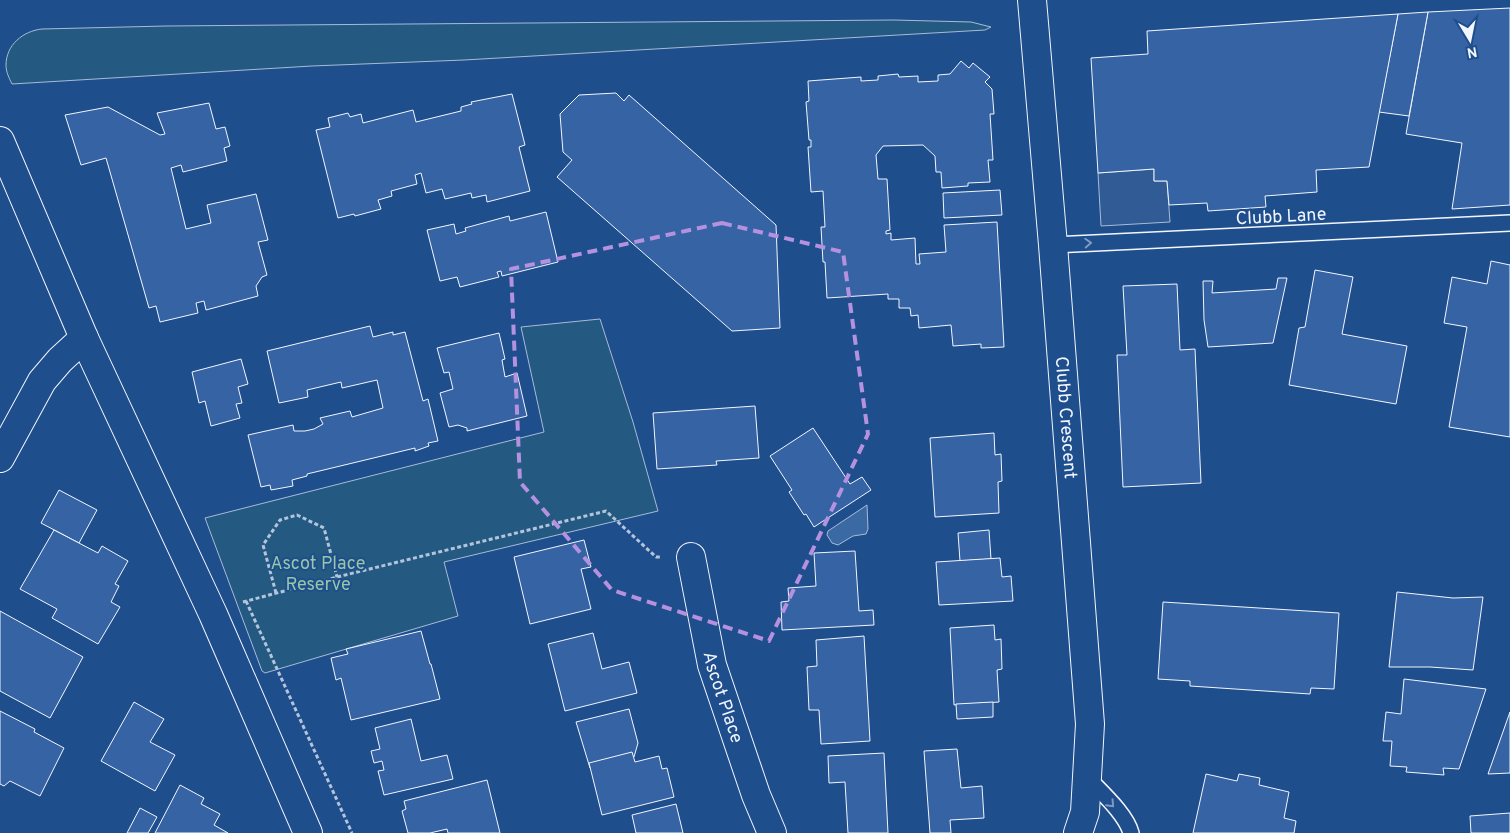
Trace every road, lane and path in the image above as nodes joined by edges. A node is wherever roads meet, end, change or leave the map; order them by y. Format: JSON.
{"nodes":[{"id":1,"x":1032,"y":0,"type":"edge"},
{"id":2,"x":0,"y":141,"type":"edge"},
{"id":3,"x":1510,"y":223,"type":"edge"},
{"id":4,"x":1053,"y":245,"type":"junction"},
{"id":5,"x":84,"y":338,"type":"junction"},
{"id":6,"x":0,"y":458,"type":"edge"},
{"id":7,"x":691,"y":557,"type":"joint"},
{"id":8,"x":337,"y":577,"type":"junction"},
{"id":9,"x":276,"y":593,"type":"junction"},
{"id":10,"x":246,"y":601,"type":"junction"},
{"id":11,"x":213,"y":614,"type":"junction"},
{"id":12,"x":1087,"y":778,"type":"junction"},
{"id":13,"x":308,"y":833,"type":"edge"},
{"id":14,"x":352,"y":833,"type":"edge"},
{"id":15,"x":772,"y":833,"type":"edge"},
{"id":16,"x":1078,"y":833,"type":"edge"},
{"id":17,"x":1131,"y":833,"type":"edge"}],
"edges":[{"from":1,"to":4,"type":"street","name":"Clubb Crescent"},
{"from":2,"to":5,"type":"street"},
{"from":4,"to":3,"type":"lane","name":"Clubb Lane","one_way":true},
{"from":4,"to":12,"type":"street","name":"Clubb Crescent"},
{"from":5,"to":6,"type":"street"},
{"from":5,"to":11,"type":"street"},
{"from":7,"to":8,"type":"path"},
{"from":7,"to":15,"type":"street","name":"Ascot Place"},
{"from":8,"to":9,"type":"path"},
{"from":8,"to":9,"type":"path"},
{"from":9,"to":10,"type":"path"},
{"from":10,"to":11,"type":"path"},
{"from":10,"to":14,"type":"path"},
{"from":11,"to":13,"type":"street"},
{"from":12,"to":16,"type":"street","name":"Clubb Crescent"},
{"from":12,"to":17,"type":"lane","one_way":true}]}
